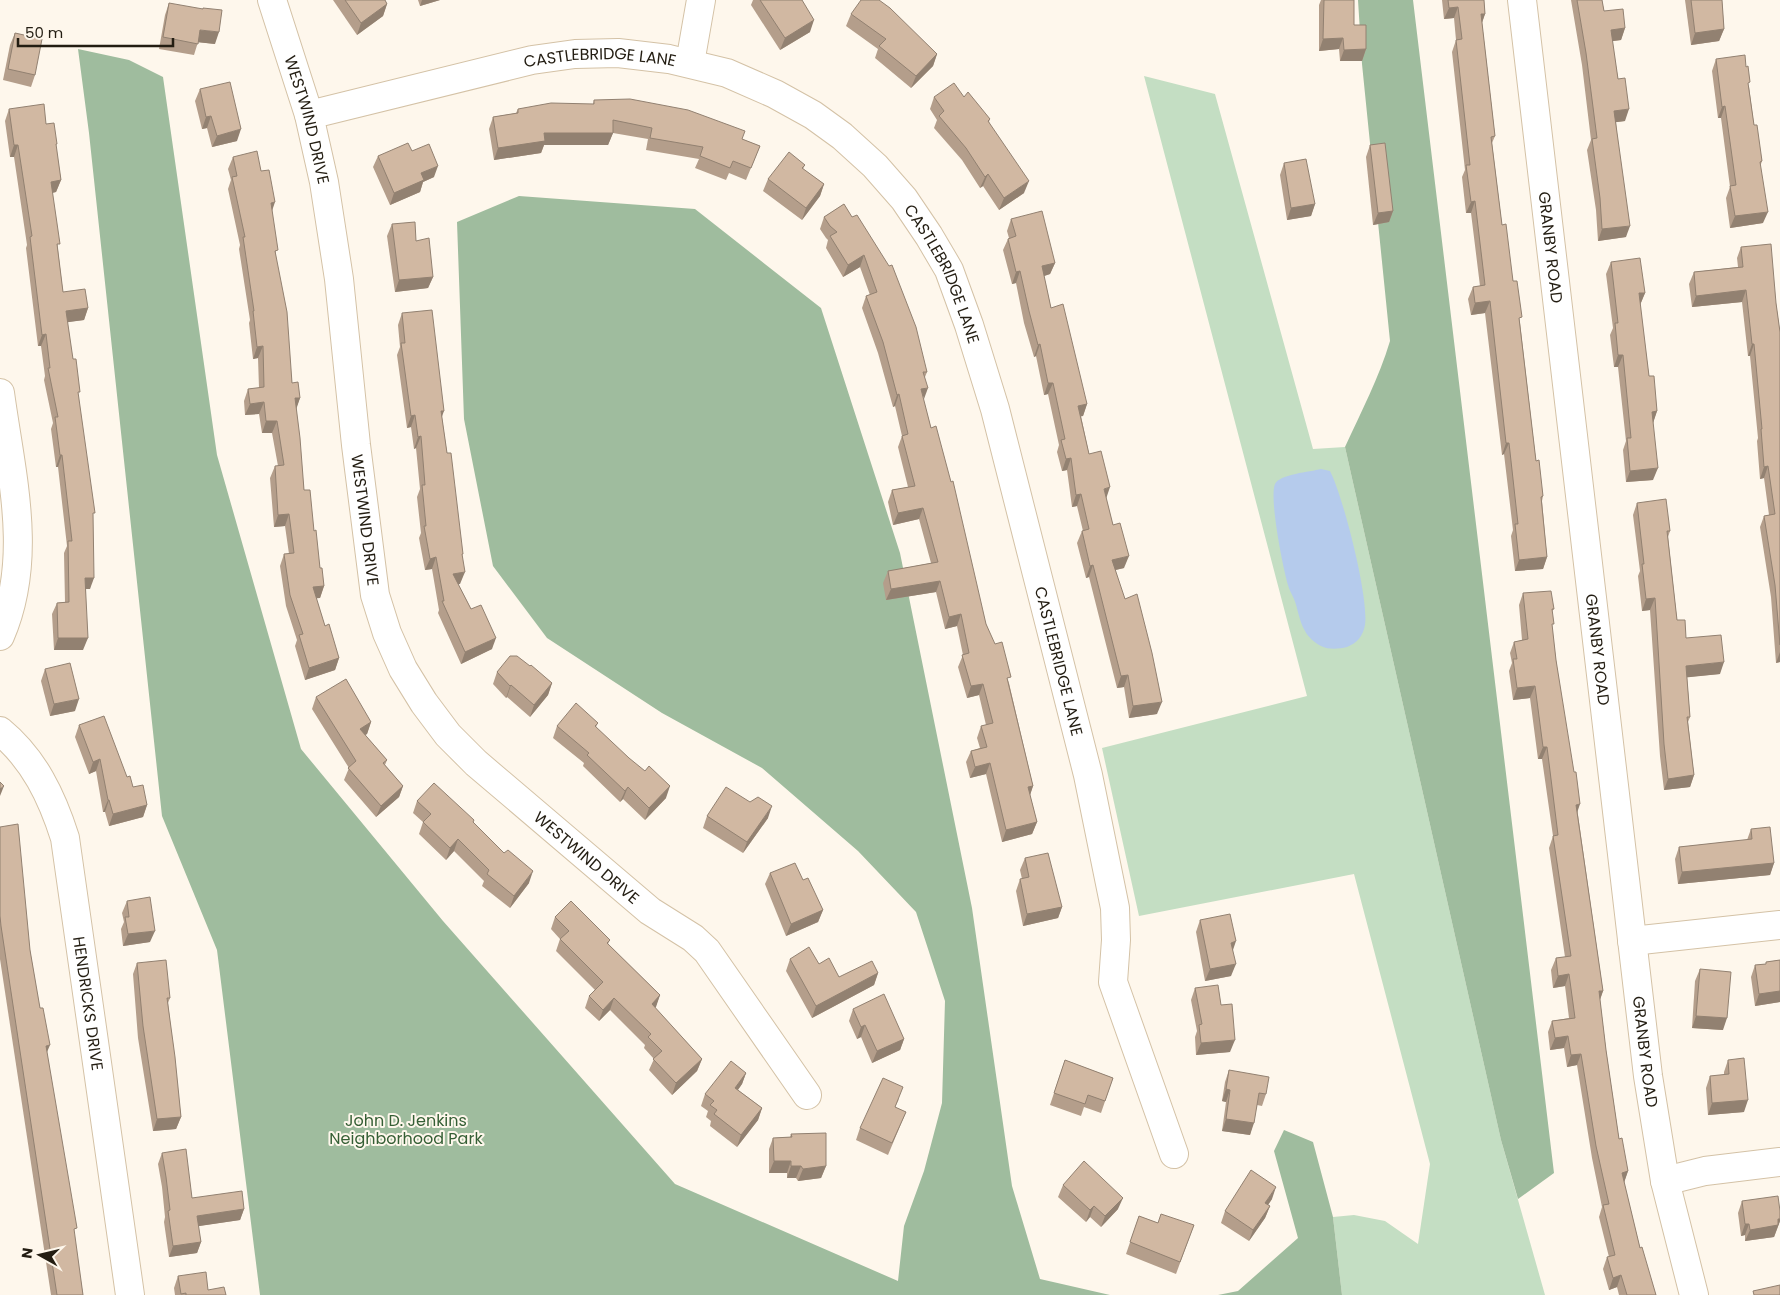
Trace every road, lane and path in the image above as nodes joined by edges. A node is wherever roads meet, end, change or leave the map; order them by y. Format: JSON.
{"nodes":[{"id":1,"x":272,"y":0,"type":"edge"},
{"id":2,"x":701,"y":0,"type":"edge"},
{"id":3,"x":1522,"y":0,"type":"edge"},
{"id":4,"x":690,"y":63,"type":"junction"},
{"id":5,"x":309,"y":115,"type":"junction"},
{"id":6,"x":0,"y":393,"type":"edge"},
{"id":7,"x":0,"y":636,"type":"edge"},
{"id":8,"x":0,"y":731,"type":"edge"},
{"id":9,"x":1780,"y":925,"type":"edge"},
{"id":10,"x":1632,"y":941,"type":"junction"},
{"id":11,"x":807,"y":1094,"type":"dead end"},
{"id":12,"x":1174,"y":1154,"type":"dead end"},
{"id":13,"x":1780,"y":1162,"type":"edge"},
{"id":14,"x":1665,"y":1181,"type":"junction"},
{"id":15,"x":130,"y":1295,"type":"edge"},
{"id":16,"x":1694,"y":1295,"type":"edge"}],
"edges":[{"from":1,"to":5,"type":"street","name":"WESTWIND DRIVE"},
{"from":2,"to":4,"type":"street"},
{"from":3,"to":10,"type":"street","name":"GRANBY ROAD"},
{"from":4,"to":5,"type":"street","name":"CASTLEBRIDGE LANE"},
{"from":4,"to":12,"type":"street","name":"CASTLEBRIDGE LANE"},
{"from":5,"to":11,"type":"street","name":"WESTWIND DRIVE"},
{"from":6,"to":7,"type":"street"},
{"from":8,"to":15,"type":"street","name":"HENDRICKS DRIVE"},
{"from":9,"to":10,"type":"street"},
{"from":10,"to":14,"type":"street","name":"GRANBY ROAD"},
{"from":13,"to":14,"type":"street"},
{"from":14,"to":16,"type":"street","name":"GRANBY ROAD"}]}
